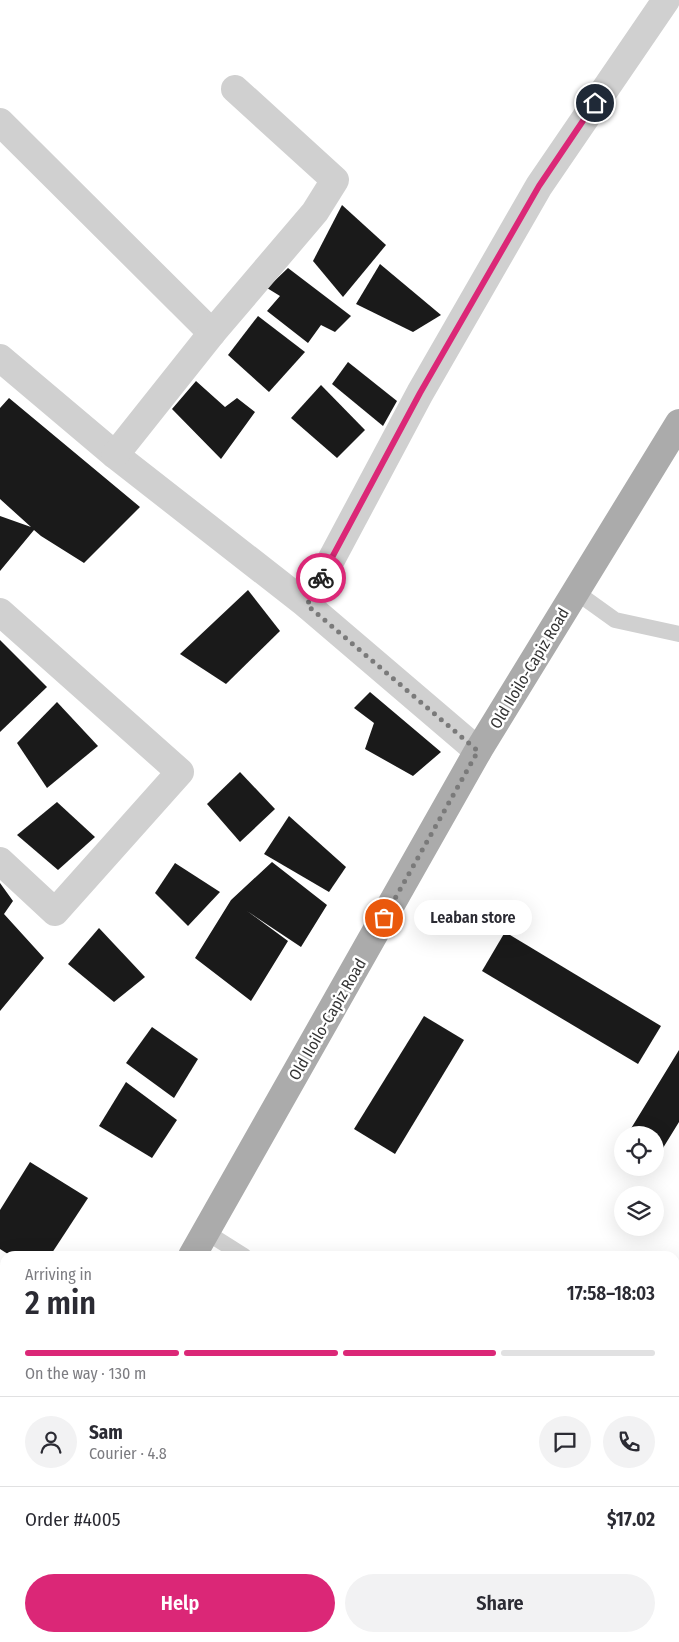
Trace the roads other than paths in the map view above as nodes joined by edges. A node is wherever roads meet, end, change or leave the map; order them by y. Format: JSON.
{"nodes":[{"id":1,"x":666,"y":0,"type":"edge"},
{"id":2,"x":235,"y":89,"type":"dead end"},
{"id":3,"x":0,"y":122,"type":"edge"},
{"id":4,"x":212,"y":333,"type":"junction"},
{"id":5,"x":0,"y":358,"type":"edge"},
{"id":6,"x":679,"y":423,"type":"edge"},
{"id":7,"x":115,"y":454,"type":"junction"},
{"id":8,"x":576,"y":592,"type":"junction"},
{"id":9,"x":307,"y":605,"type":"junction"},
{"id":10,"x":0,"y":612,"type":"edge"},
{"id":11,"x":679,"y":634,"type":"edge"},
{"id":12,"x":478,"y":751,"type":"junction"},
{"id":13,"x":0,"y":861,"type":"edge"},
{"id":14,"x":206,"y":1232,"type":"junction"},
{"id":15,"x":195,"y":1251,"type":"edge"},
{"id":16,"x":236,"y":1251,"type":"edge"}],
"edges":[{"from":1,"to":9,"type":"street"},
{"from":2,"to":4,"type":"street"},
{"from":3,"to":4,"type":"street"},
{"from":4,"to":7,"type":"street"},
{"from":5,"to":7,"type":"street"},
{"from":6,"to":8,"type":"main road","name":"Old Iloilo-Capiz Road"},
{"from":7,"to":9,"type":"street"},
{"from":8,"to":11,"type":"lane"},
{"from":8,"to":12,"type":"main road","name":"Old Iloilo-Capiz Road"},
{"from":9,"to":12,"type":"street"},
{"from":10,"to":13,"type":"street"},
{"from":12,"to":14,"type":"main road","name":"Old Iloilo-Capiz Road"},
{"from":14,"to":15,"type":"main road","name":"Old Iloilo-Capiz Road"},
{"from":14,"to":16,"type":"lane"}]}
